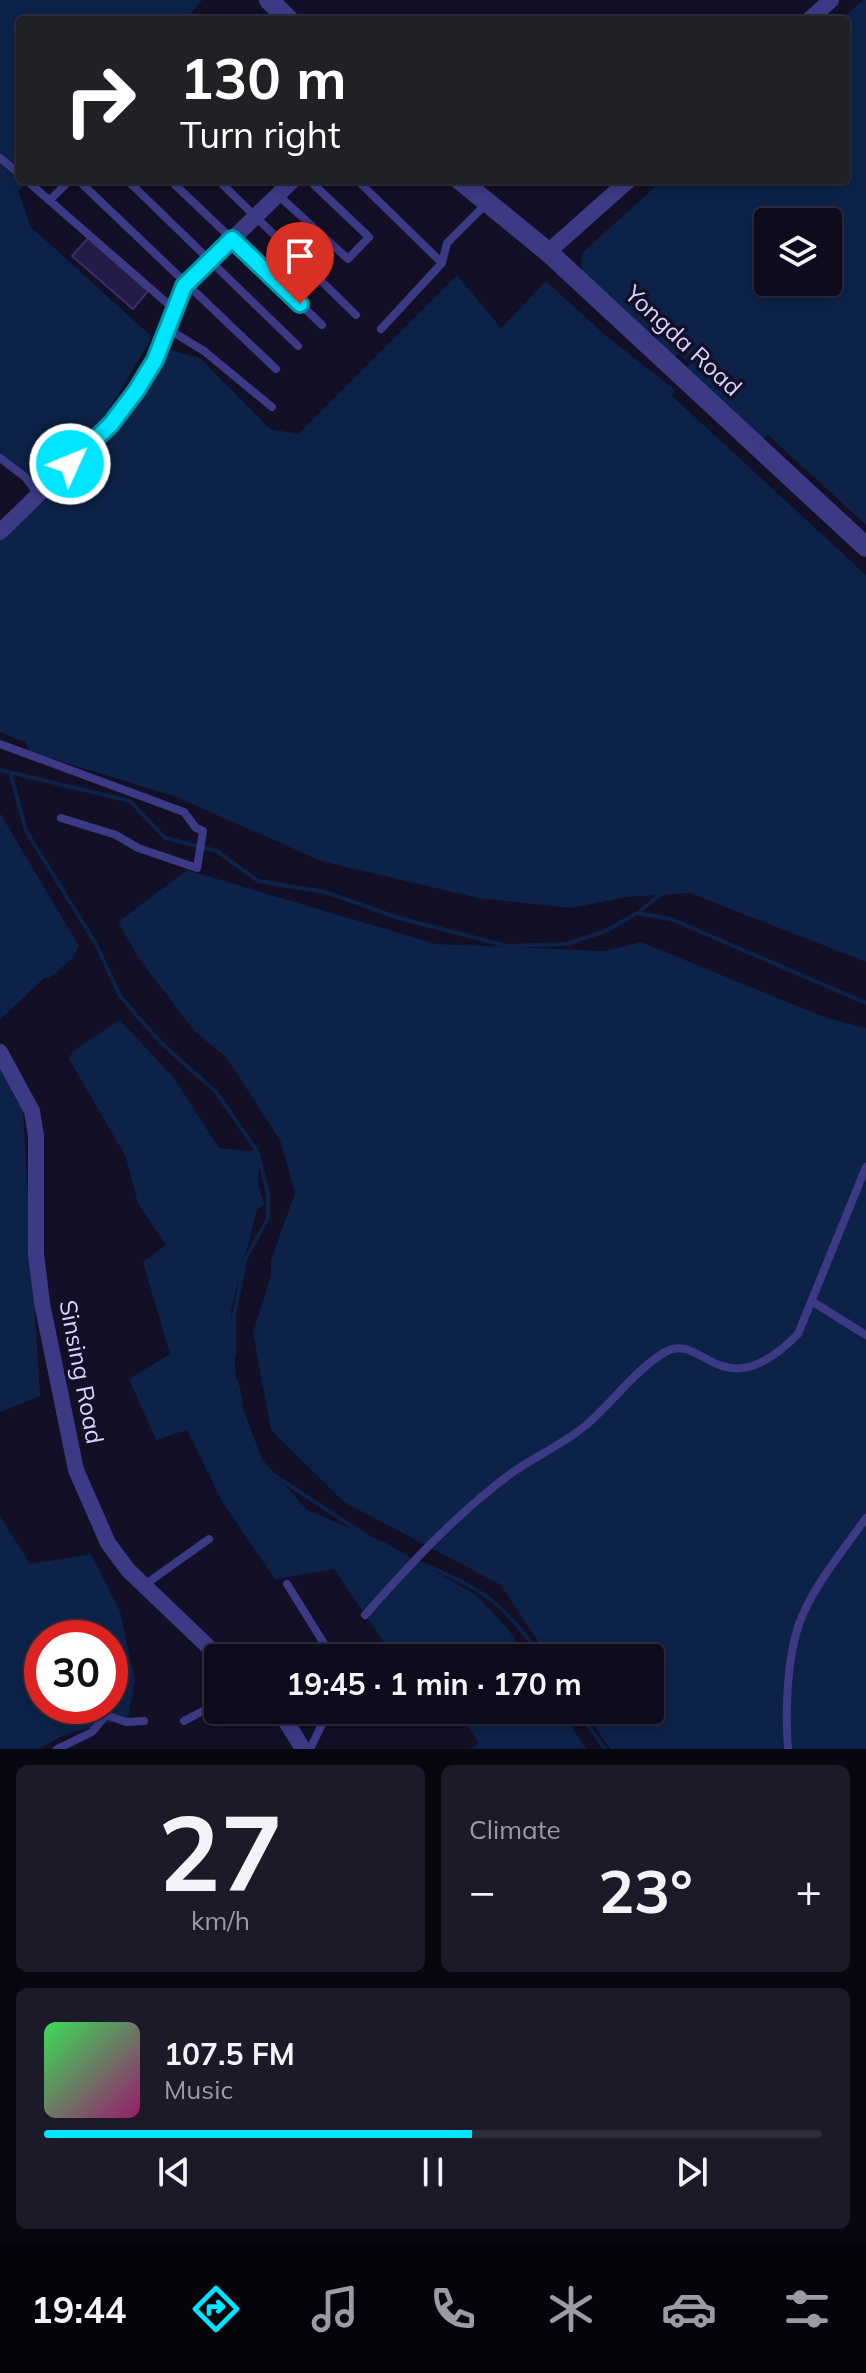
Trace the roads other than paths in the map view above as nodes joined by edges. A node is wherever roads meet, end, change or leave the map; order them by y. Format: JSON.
{"nodes":[{"id":1,"x":269,"y":0,"type":"edge"},
{"id":2,"x":831,"y":0,"type":"edge"},
{"id":3,"x":285,"y":16,"type":"edge"},
{"id":4,"x":813,"y":16,"type":"edge"},
{"id":5,"x":0,"y":158,"type":"edge"},
{"id":6,"x":16,"y":171,"type":"edge"},
{"id":7,"x":31,"y":184,"type":"edge"},
{"id":8,"x":66,"y":184,"type":"edge"},
{"id":9,"x":82,"y":184,"type":"edge"},
{"id":10,"x":131,"y":184,"type":"edge"},
{"id":11,"x":174,"y":184,"type":"edge"},
{"id":12,"x":222,"y":184,"type":"edge"},
{"id":13,"x":289,"y":184,"type":"edge"},
{"id":14,"x":313,"y":184,"type":"edge"},
{"id":15,"x":361,"y":184,"type":"edge"},
{"id":16,"x":464,"y":184,"type":"edge"},
{"id":17,"x":624,"y":184,"type":"edge"},
{"id":18,"x":278,"y":195,"type":"junction"},
{"id":19,"x":50,"y":200,"type":"junction"},
{"id":20,"x":486,"y":204,"type":"junction"},
{"id":21,"x":256,"y":217,"type":"junction"},
{"id":22,"x":232,"y":239,"type":"junction"},
{"id":23,"x":548,"y":252,"type":"junction"},
{"id":24,"x":209,"y":260,"type":"junction"},
{"id":25,"x":442,"y":263,"type":"junction"},
{"id":26,"x":186,"y":284,"type":"junction"},
{"id":27,"x":175,"y":310,"type":"junction"},
{"id":28,"x":356,"y":315,"type":"dead end"},
{"id":29,"x":322,"y":325,"type":"dead end"},
{"id":30,"x":167,"y":328,"type":"junction"},
{"id":31,"x":381,"y":329,"type":"dead end"},
{"id":32,"x":298,"y":346,"type":"dead end"},
{"id":33,"x":276,"y":369,"type":"dead end"},
{"id":34,"x":272,"y":407,"type":"dead end"},
{"id":35,"x":0,"y":458,"type":"edge"},
{"id":36,"x":38,"y":494,"type":"junction"},
{"id":37,"x":0,"y":532,"type":"edge"},
{"id":38,"x":866,"y":547,"type":"edge"},
{"id":39,"x":0,"y":744,"type":"edge"},
{"id":40,"x":61,"y":818,"type":"dead end"},
{"id":41,"x":0,"y":1052,"type":"edge"},
{"id":42,"x":866,"y":1167,"type":"edge"},
{"id":43,"x":813,"y":1302,"type":"junction"},
{"id":44,"x":866,"y":1335,"type":"edge"},
{"id":45,"x":866,"y":1518,"type":"edge"},
{"id":46,"x":209,"y":1539,"type":"dead end"},
{"id":47,"x":287,"y":1584,"type":"dead end"},
{"id":48,"x":142,"y":1587,"type":"junction"},
{"id":49,"x":365,"y":1615,"type":"dead end"},
{"id":50,"x":205,"y":1644,"type":"edge"},
{"id":51,"x":324,"y":1644,"type":"edge"},
{"id":52,"x":204,"y":1710,"type":"edge"},
{"id":53,"x":144,"y":1721,"type":"dead end"},
{"id":54,"x":184,"y":1721,"type":"dead end"},
{"id":55,"x":288,"y":1724,"type":"edge"},
{"id":56,"x":322,"y":1724,"type":"edge"},
{"id":57,"x":57,"y":1749,"type":"edge"},
{"id":58,"x":303,"y":1749,"type":"edge"},
{"id":59,"x":310,"y":1749,"type":"edge"},
{"id":60,"x":788,"y":1749,"type":"edge"}],
"edges":[{"from":1,"to":3,"type":"street"},
{"from":2,"to":4,"type":"street"},
{"from":5,"to":6,"type":"lane"},
{"from":7,"to":19,"type":"lane"},
{"from":8,"to":19,"type":"lane"},
{"from":9,"to":26,"type":"lane"},
{"from":10,"to":24,"type":"lane"},
{"from":11,"to":22,"type":"lane"},
{"from":12,"to":21,"type":"lane"},
{"from":13,"to":18,"type":"street"},
{"from":14,"to":18,"type":"lane"},
{"from":15,"to":25,"type":"lane"},
{"from":16,"to":20,"type":"street","name":"Yongda Road"},
{"from":17,"to":23,"type":"street"},
{"from":18,"to":21,"type":"street"},
{"from":19,"to":27,"type":"lane"},
{"from":20,"to":23,"type":"street","name":"Yongda Road"},
{"from":20,"to":25,"type":"lane"},
{"from":21,"to":22,"type":"street"},
{"from":21,"to":28,"type":"lane"},
{"from":22,"to":24,"type":"street"},
{"from":22,"to":29,"type":"lane"},
{"from":23,"to":38,"type":"street","name":"Yongda Road"},
{"from":24,"to":26,"type":"street"},
{"from":24,"to":32,"type":"lane"},
{"from":25,"to":31,"type":"lane"},
{"from":26,"to":27,"type":"street"},
{"from":26,"to":33,"type":"lane"},
{"from":27,"to":30,"type":"street"},
{"from":30,"to":34,"type":"lane"},
{"from":30,"to":36,"type":"street"},
{"from":35,"to":36,"type":"lane"},
{"from":36,"to":37,"type":"street"},
{"from":39,"to":40,"type":"lane"},
{"from":41,"to":48,"type":"street","name":"Sinsing Road"},
{"from":42,"to":43,"type":"lane"},
{"from":43,"to":44,"type":"lane"},
{"from":43,"to":49,"type":"lane"},
{"from":45,"to":60,"type":"lane"},
{"from":46,"to":48,"type":"lane"},
{"from":47,"to":51,"type":"lane"},
{"from":48,"to":50,"type":"street","name":"Sinsing Road"},
{"from":52,"to":54,"type":"lane"},
{"from":53,"to":57,"type":"lane"},
{"from":55,"to":58,"type":"street"},
{"from":56,"to":59,"type":"lane"}]}
